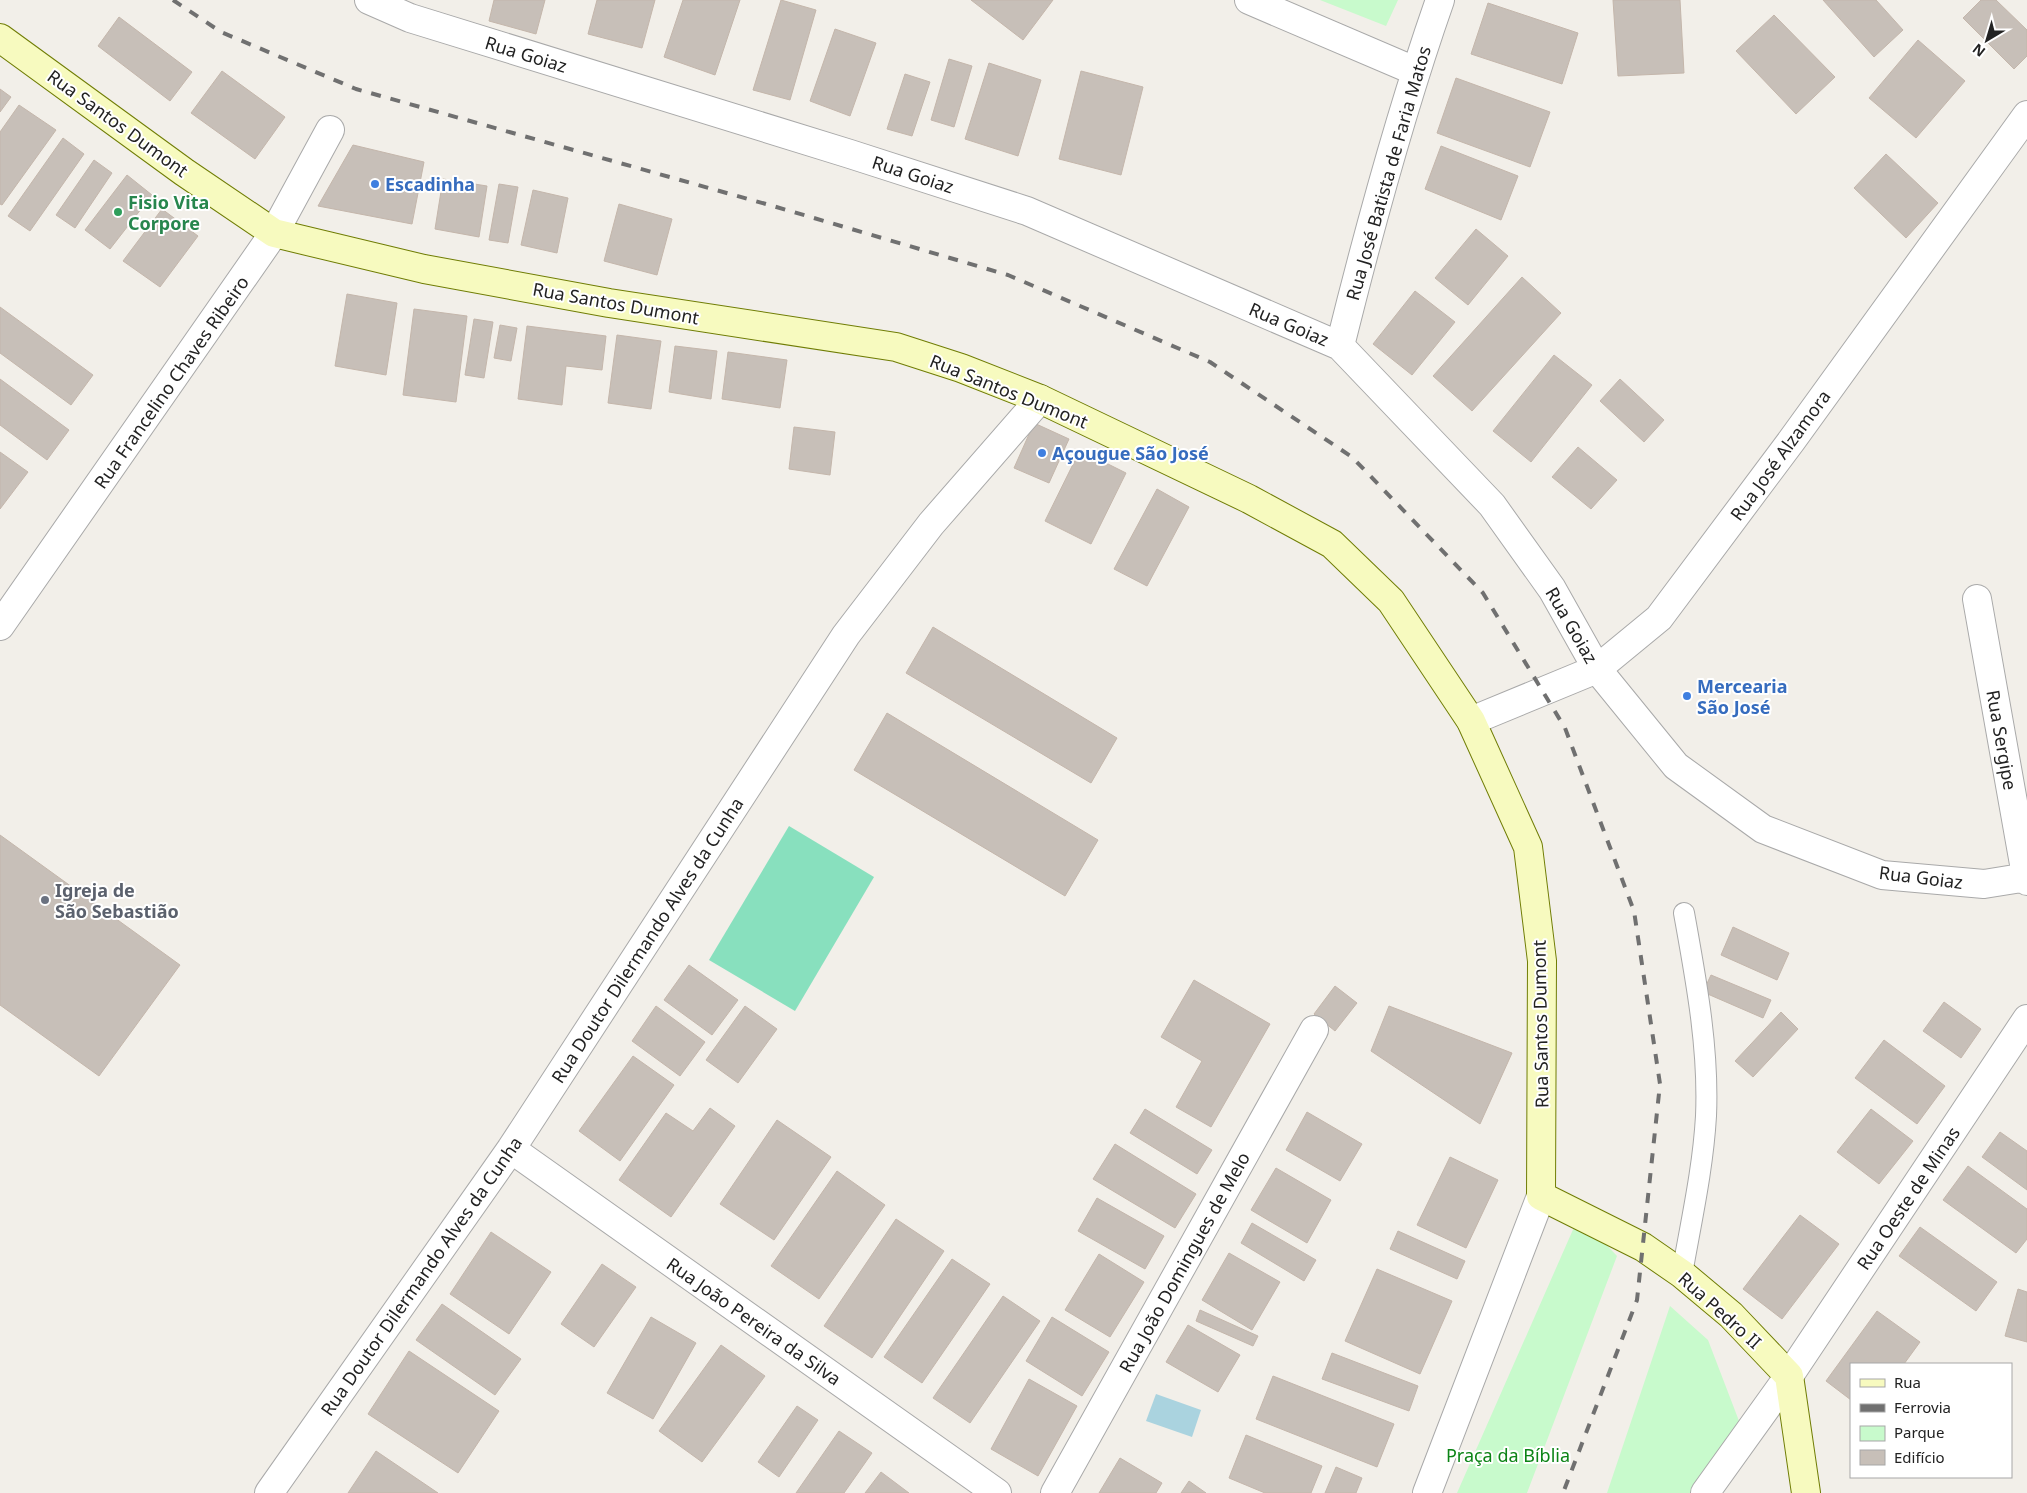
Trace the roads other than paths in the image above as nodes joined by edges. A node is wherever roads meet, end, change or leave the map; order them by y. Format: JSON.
{"nodes":[{"id":1,"x":368,"y":0,"type":"edge"},
{"id":2,"x":1249,"y":0,"type":"edge"},
{"id":3,"x":1440,"y":0,"type":"edge"},
{"id":4,"x":416,"y":9,"type":"edge"},
{"id":5,"x":0,"y":38,"type":"edge"},
{"id":6,"x":1415,"y":71,"type":"junction"},
{"id":7,"x":2027,"y":115,"type":"edge"},
{"id":8,"x":330,"y":130,"type":"dead end"},
{"id":9,"x":274,"y":234,"type":"junction"},
{"id":10,"x":1340,"y":346,"type":"junction"},
{"id":11,"x":1040,"y":399,"type":"junction"},
{"id":12,"x":1977,"y":599,"type":"dead end"},
{"id":13,"x":0,"y":626,"type":"edge"},
{"id":14,"x":1597,"y":669,"type":"junction"},
{"id":15,"x":1471,"y":721,"type":"junction"},
{"id":16,"x":2027,"y":878,"type":"edge"},
{"id":17,"x":1684,"y":913,"type":"dead end"},
{"id":18,"x":2027,"y":1020,"type":"edge"},
{"id":19,"x":1314,"y":1030,"type":"dead end"},
{"id":20,"x":511,"y":1149,"type":"junction"},
{"id":21,"x":1541,"y":1196,"type":"junction"},
{"id":22,"x":1682,"y":1274,"type":"junction"},
{"id":23,"x":1789,"y":1376,"type":"junction"},
{"id":24,"x":269,"y":1493,"type":"edge"},
{"id":25,"x":997,"y":1493,"type":"edge"},
{"id":26,"x":1055,"y":1493,"type":"edge"},
{"id":27,"x":1427,"y":1493,"type":"edge"},
{"id":28,"x":1705,"y":1493,"type":"edge"},
{"id":29,"x":1806,"y":1493,"type":"edge"}],
"edges":[{"from":1,"to":4,"type":"street","name":"Rua Goiaz"},
{"from":2,"to":6,"type":"street"},
{"from":3,"to":6,"type":"street","name":"Rua José Batista de Faria Matos"},
{"from":4,"to":10,"type":"street","name":"Rua Goiaz"},
{"from":5,"to":9,"type":"main road","name":"Rua Santos Dumont"},
{"from":6,"to":10,"type":"street","name":"Rua José Batista de Faria Matos"},
{"from":7,"to":14,"type":"street","name":"Rua José Alzamora"},
{"from":8,"to":9,"type":"street","name":"Rua Francelino Chaves Ribeiro"},
{"from":9,"to":11,"type":"main road","name":"Rua Santos Dumont"},
{"from":9,"to":13,"type":"street","name":"Rua Francelino Chaves Ribeiro"},
{"from":10,"to":14,"type":"street","name":"Rua Goiaz"},
{"from":11,"to":15,"type":"main road","name":"Rua Santos Dumont"},
{"from":11,"to":20,"type":"street","name":"Rua Doutor Dilermando Alves da Cunha"},
{"from":12,"to":16,"type":"street","name":"Rua Sergipe"},
{"from":14,"to":15,"type":"street","name":"Rua José Alzamora"},
{"from":14,"to":16,"type":"street","name":"Rua Goiaz"},
{"from":15,"to":21,"type":"main road","name":"Rua Santos Dumont"},
{"from":17,"to":22,"type":"lane"},
{"from":18,"to":23,"type":"street","name":"Rua Oeste de Minas"},
{"from":19,"to":26,"type":"street","name":"Rua João Domingues de Melo"},
{"from":20,"to":24,"type":"street","name":"Rua Doutor Dilermando Alves da Cunha"},
{"from":20,"to":25,"type":"street","name":"Rua João Pereira da Silva"},
{"from":21,"to":22,"type":"main road","name":"Rua Pedro II"},
{"from":21,"to":27,"type":"street","name":"Rua Santos Dumont"},
{"from":22,"to":23,"type":"main road","name":"Rua Pedro II"},
{"from":23,"to":28,"type":"street","name":"Rua Oeste de Minas"},
{"from":23,"to":29,"type":"main road"}]}
